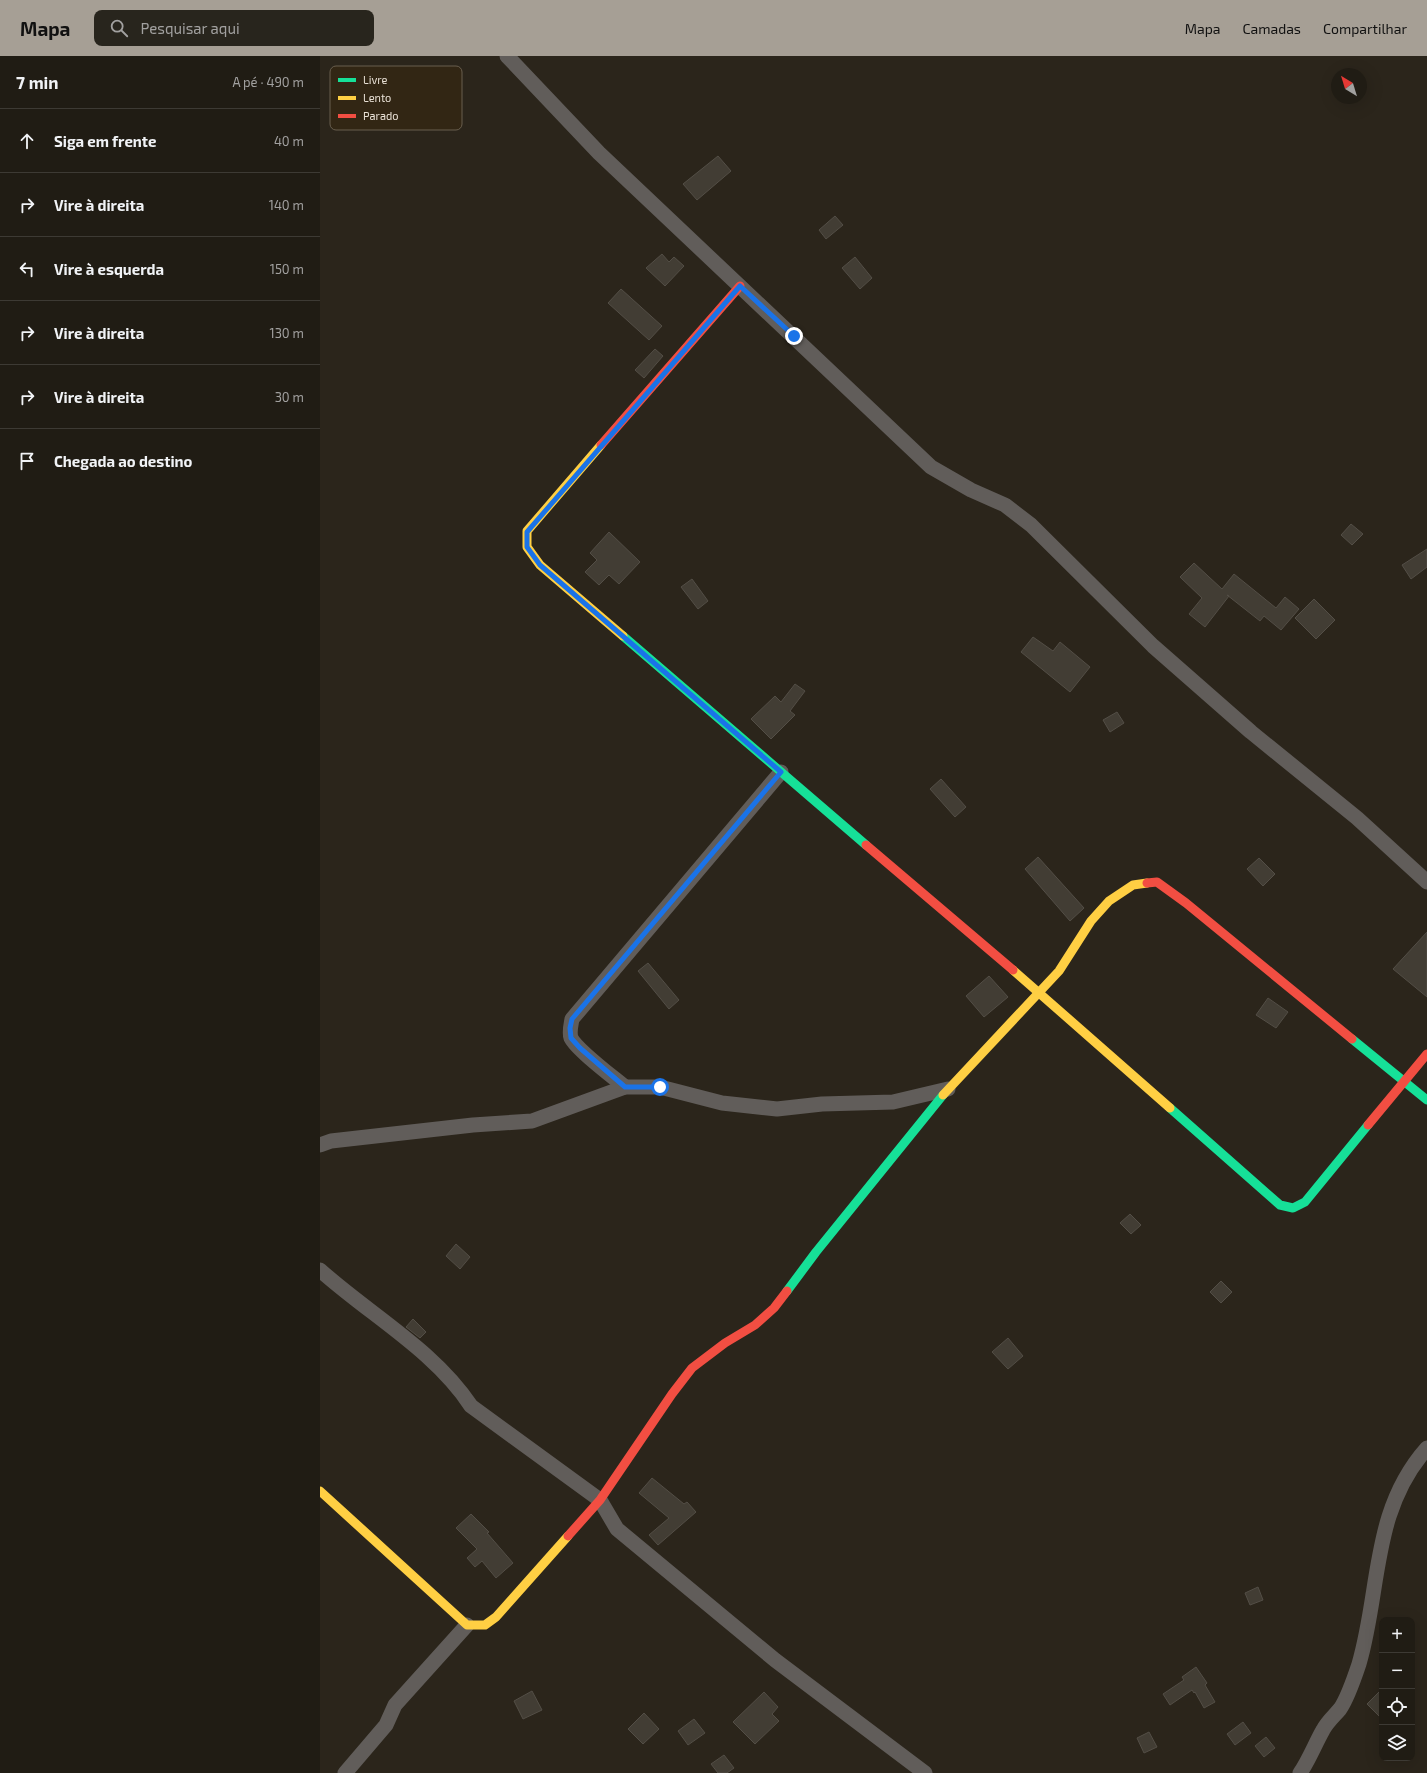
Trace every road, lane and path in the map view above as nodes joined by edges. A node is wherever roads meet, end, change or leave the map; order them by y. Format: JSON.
{"nodes":[{"id":1,"x":507,"y":56,"type":"edge"},
{"id":2,"x":740,"y":286,"type":"junction"},
{"id":3,"x":781,"y":772,"type":"junction"},
{"id":4,"x":1427,"y":882,"type":"edge"},
{"id":5,"x":1039,"y":993,"type":"junction"},
{"id":6,"x":1427,"y":1054,"type":"edge"},
{"id":7,"x":1404,"y":1080,"type":"junction"},
{"id":8,"x":625,"y":1087,"type":"junction"},
{"id":9,"x":948,"y":1089,"type":"junction"},
{"id":10,"x":1427,"y":1100,"type":"edge"},
{"id":11,"x":320,"y":1145,"type":"edge"},
{"id":12,"x":320,"y":1270,"type":"edge"},
{"id":13,"x":1427,"y":1448,"type":"edge"},
{"id":14,"x":320,"y":1490,"type":"edge"},
{"id":15,"x":600,"y":1500,"type":"junction"},
{"id":16,"x":467,"y":1625,"type":"junction"},
{"id":17,"x":345,"y":1773,"type":"edge"},
{"id":18,"x":925,"y":1773,"type":"edge"},
{"id":19,"x":1300,"y":1773,"type":"edge"}],
"edges":[{"from":1,"to":2,"type":"street"},
{"from":2,"to":3,"type":"street"},
{"from":2,"to":4,"type":"street"},
{"from":3,"to":5,"type":"street"},
{"from":3,"to":8,"type":"street"},
{"from":5,"to":7,"type":"street"},
{"from":5,"to":7,"type":"street"},
{"from":5,"to":9,"type":"street"},
{"from":6,"to":7,"type":"street"},
{"from":7,"to":10,"type":"street"},
{"from":8,"to":9,"type":"street"},
{"from":8,"to":11,"type":"street"},
{"from":9,"to":15,"type":"street"},
{"from":12,"to":15,"type":"street"},
{"from":13,"to":19,"type":"street"},
{"from":14,"to":16,"type":"street"},
{"from":15,"to":16,"type":"street"},
{"from":15,"to":18,"type":"street"},
{"from":16,"to":17,"type":"street"}]}
